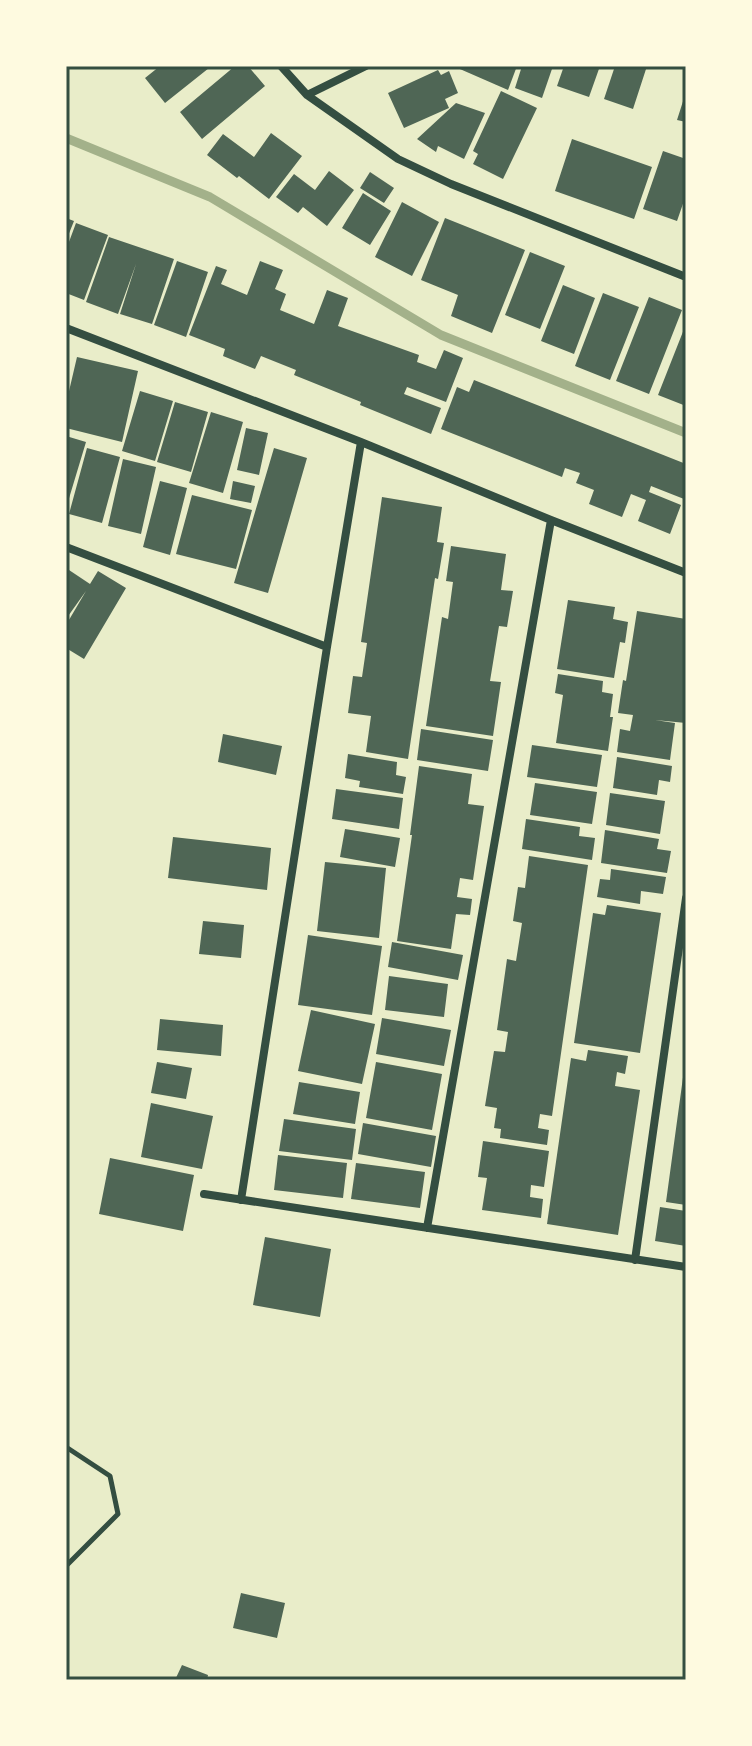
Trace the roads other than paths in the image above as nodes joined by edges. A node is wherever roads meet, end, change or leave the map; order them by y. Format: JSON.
{"nodes":[{"id":1,"x":281,"y":66,"type":"edge"},
{"id":2,"x":366,"y":66,"type":"edge"},
{"id":3,"x":307,"y":95,"type":"junction"},
{"id":4,"x":686,"y":277,"type":"edge"},
{"id":5,"x":66,"y":328,"type":"edge"},
{"id":6,"x":361,"y":442,"type":"junction"},
{"id":7,"x":551,"y":520,"type":"junction"},
{"id":8,"x":66,"y":547,"type":"edge"},
{"id":9,"x":686,"y":573,"type":"edge"},
{"id":10,"x":327,"y":647,"type":"junction"},
{"id":11,"x":686,"y":898,"type":"edge"},
{"id":12,"x":204,"y":1194,"type":"dead end"},
{"id":13,"x":241,"y":1200,"type":"junction"},
{"id":14,"x":427,"y":1228,"type":"junction"},
{"id":15,"x":635,"y":1260,"type":"junction"},
{"id":16,"x":686,"y":1267,"type":"edge"}],
"edges":[{"from":1,"to":3,"type":"street"},
{"from":2,"to":3,"type":"street"},
{"from":3,"to":4,"type":"street"},
{"from":5,"to":6,"type":"street"},
{"from":6,"to":7,"type":"street"},
{"from":6,"to":10,"type":"street"},
{"from":7,"to":9,"type":"street"},
{"from":7,"to":14,"type":"street"},
{"from":8,"to":10,"type":"street"},
{"from":10,"to":13,"type":"street"},
{"from":11,"to":15,"type":"street"},
{"from":12,"to":13,"type":"street"},
{"from":13,"to":14,"type":"street"},
{"from":14,"to":15,"type":"street"},
{"from":15,"to":16,"type":"street"}]}
